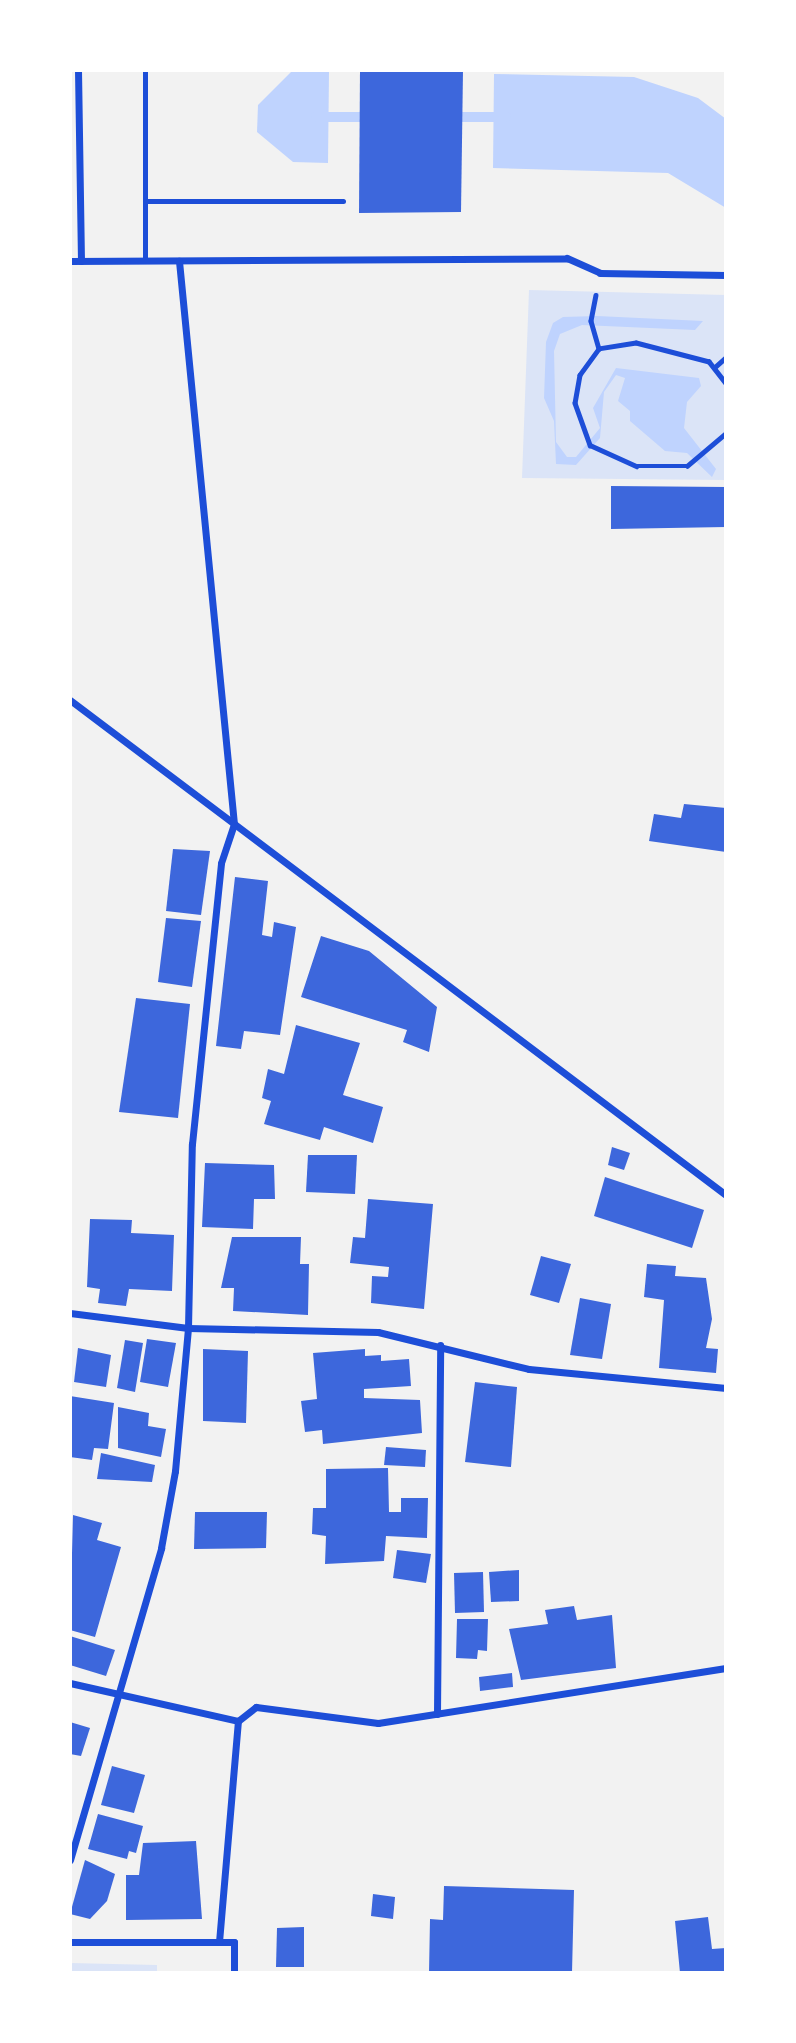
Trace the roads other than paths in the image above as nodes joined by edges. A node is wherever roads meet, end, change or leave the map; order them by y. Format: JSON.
{"nodes":[{"id":1,"x":78,"y":70,"type":"edge"},
{"id":2,"x":145,"y":70,"type":"edge"},
{"id":3,"x":145,"y":201,"type":"junction"},
{"id":4,"x":343,"y":201,"type":"dead end"},
{"id":5,"x":70,"y":261,"type":"edge"},
{"id":6,"x":81,"y":261,"type":"junction"},
{"id":7,"x":145,"y":261,"type":"junction"},
{"id":8,"x":179,"y":261,"type":"junction"},
{"id":9,"x":726,"y":275,"type":"edge"},
{"id":10,"x":70,"y":700,"type":"edge"},
{"id":11,"x":234,"y":824,"type":"junction"},
{"id":12,"x":726,"y":1195,"type":"edge"},
{"id":13,"x":70,"y":1313,"type":"edge"},
{"id":14,"x":188,"y":1328,"type":"junction"},
{"id":15,"x":440,"y":1345,"type":"junction"},
{"id":16,"x":726,"y":1388,"type":"edge"},
{"id":17,"x":726,"y":1668,"type":"edge"},
{"id":18,"x":70,"y":1683,"type":"edge"},
{"id":19,"x":121,"y":1694,"type":"junction"},
{"id":20,"x":438,"y":1714,"type":"junction"},
{"id":21,"x":238,"y":1721,"type":"junction"},
{"id":22,"x":70,"y":1860,"type":"edge"},
{"id":23,"x":70,"y":1942,"type":"edge"},
{"id":24,"x":219,"y":1942,"type":"junction"},
{"id":25,"x":234,"y":1973,"type":"edge"}],
"edges":[{"from":1,"to":6,"type":"street"},
{"from":2,"to":3,"type":"lane"},
{"from":3,"to":4,"type":"lane"},
{"from":3,"to":7,"type":"lane"},
{"from":5,"to":6,"type":"street"},
{"from":6,"to":7,"type":"street"},
{"from":7,"to":8,"type":"street"},
{"from":8,"to":9,"type":"street"},
{"from":8,"to":11,"type":"street"},
{"from":10,"to":11,"type":"street"},
{"from":11,"to":12,"type":"street"},
{"from":11,"to":14,"type":"street"},
{"from":13,"to":14,"type":"street"},
{"from":14,"to":15,"type":"street"},
{"from":14,"to":19,"type":"street"},
{"from":15,"to":16,"type":"street"},
{"from":15,"to":20,"type":"street"},
{"from":17,"to":20,"type":"street"},
{"from":18,"to":19,"type":"street"},
{"from":19,"to":21,"type":"street"},
{"from":19,"to":22,"type":"street"},
{"from":20,"to":21,"type":"street"},
{"from":21,"to":24,"type":"street"},
{"from":23,"to":24,"type":"street"},
{"from":24,"to":25,"type":"street"}]}
